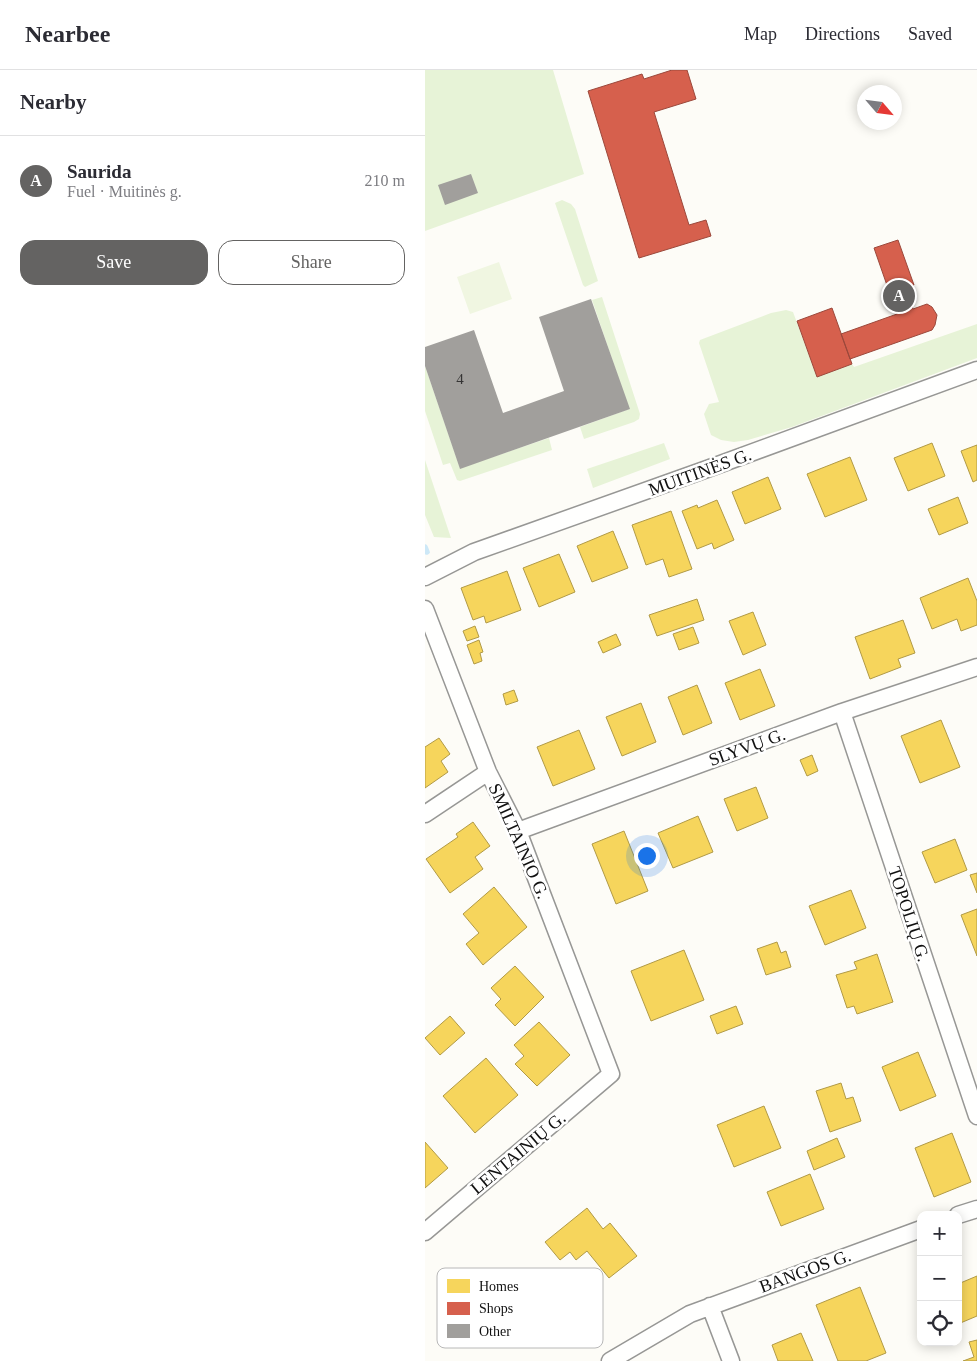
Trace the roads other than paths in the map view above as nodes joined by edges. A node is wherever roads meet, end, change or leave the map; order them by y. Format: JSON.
{"nodes":[{"id":1,"x":977,"y":370,"type":"edge"},
{"id":2,"x":425,"y":577,"type":"edge"},
{"id":3,"x":425,"y":609,"type":"edge"},
{"id":4,"x":977,"y":667,"type":"edge"},
{"id":5,"x":842,"y":712,"type":"junction"},
{"id":6,"x":488,"y":772,"type":"junction"},
{"id":7,"x":425,"y":814,"type":"edge"},
{"id":8,"x":519,"y":831,"type":"junction"},
{"id":9,"x":611,"y":1074,"type":"joint"},
{"id":10,"x":977,"y":1116,"type":"edge"},
{"id":11,"x":977,"y":1208,"type":"edge"},
{"id":12,"x":962,"y":1214,"type":"edge"},
{"id":13,"x":917,"y":1230,"type":"edge"},
{"id":14,"x":425,"y":1232,"type":"edge"},
{"id":15,"x":710,"y":1306,"type":"junction"},
{"id":16,"x":610,"y":1361,"type":"edge"},
{"id":17,"x":731,"y":1361,"type":"edge"}],
"edges":[{"from":1,"to":2,"type":"street","name":"MUITINĖS G."},
{"from":3,"to":6,"type":"street","name":"SMILTAINIO G."},
{"from":4,"to":5,"type":"street","name":"SLYVŲ G."},
{"from":5,"to":8,"type":"street","name":"SLYVŲ G."},
{"from":5,"to":10,"type":"street","name":"TOPOLIŲ G."},
{"from":6,"to":7,"type":"street"},
{"from":6,"to":8,"type":"street","name":"SMILTAINIO G."},
{"from":8,"to":9,"type":"street","name":"SMILTAINIO G."},
{"from":9,"to":14,"type":"street","name":"LENTAINIŲ G."},
{"from":11,"to":12,"type":"street"},
{"from":13,"to":15,"type":"street","name":"BANGOS G."},
{"from":15,"to":16,"type":"street","name":"BANGOS G."},
{"from":15,"to":17,"type":"street"}]}
